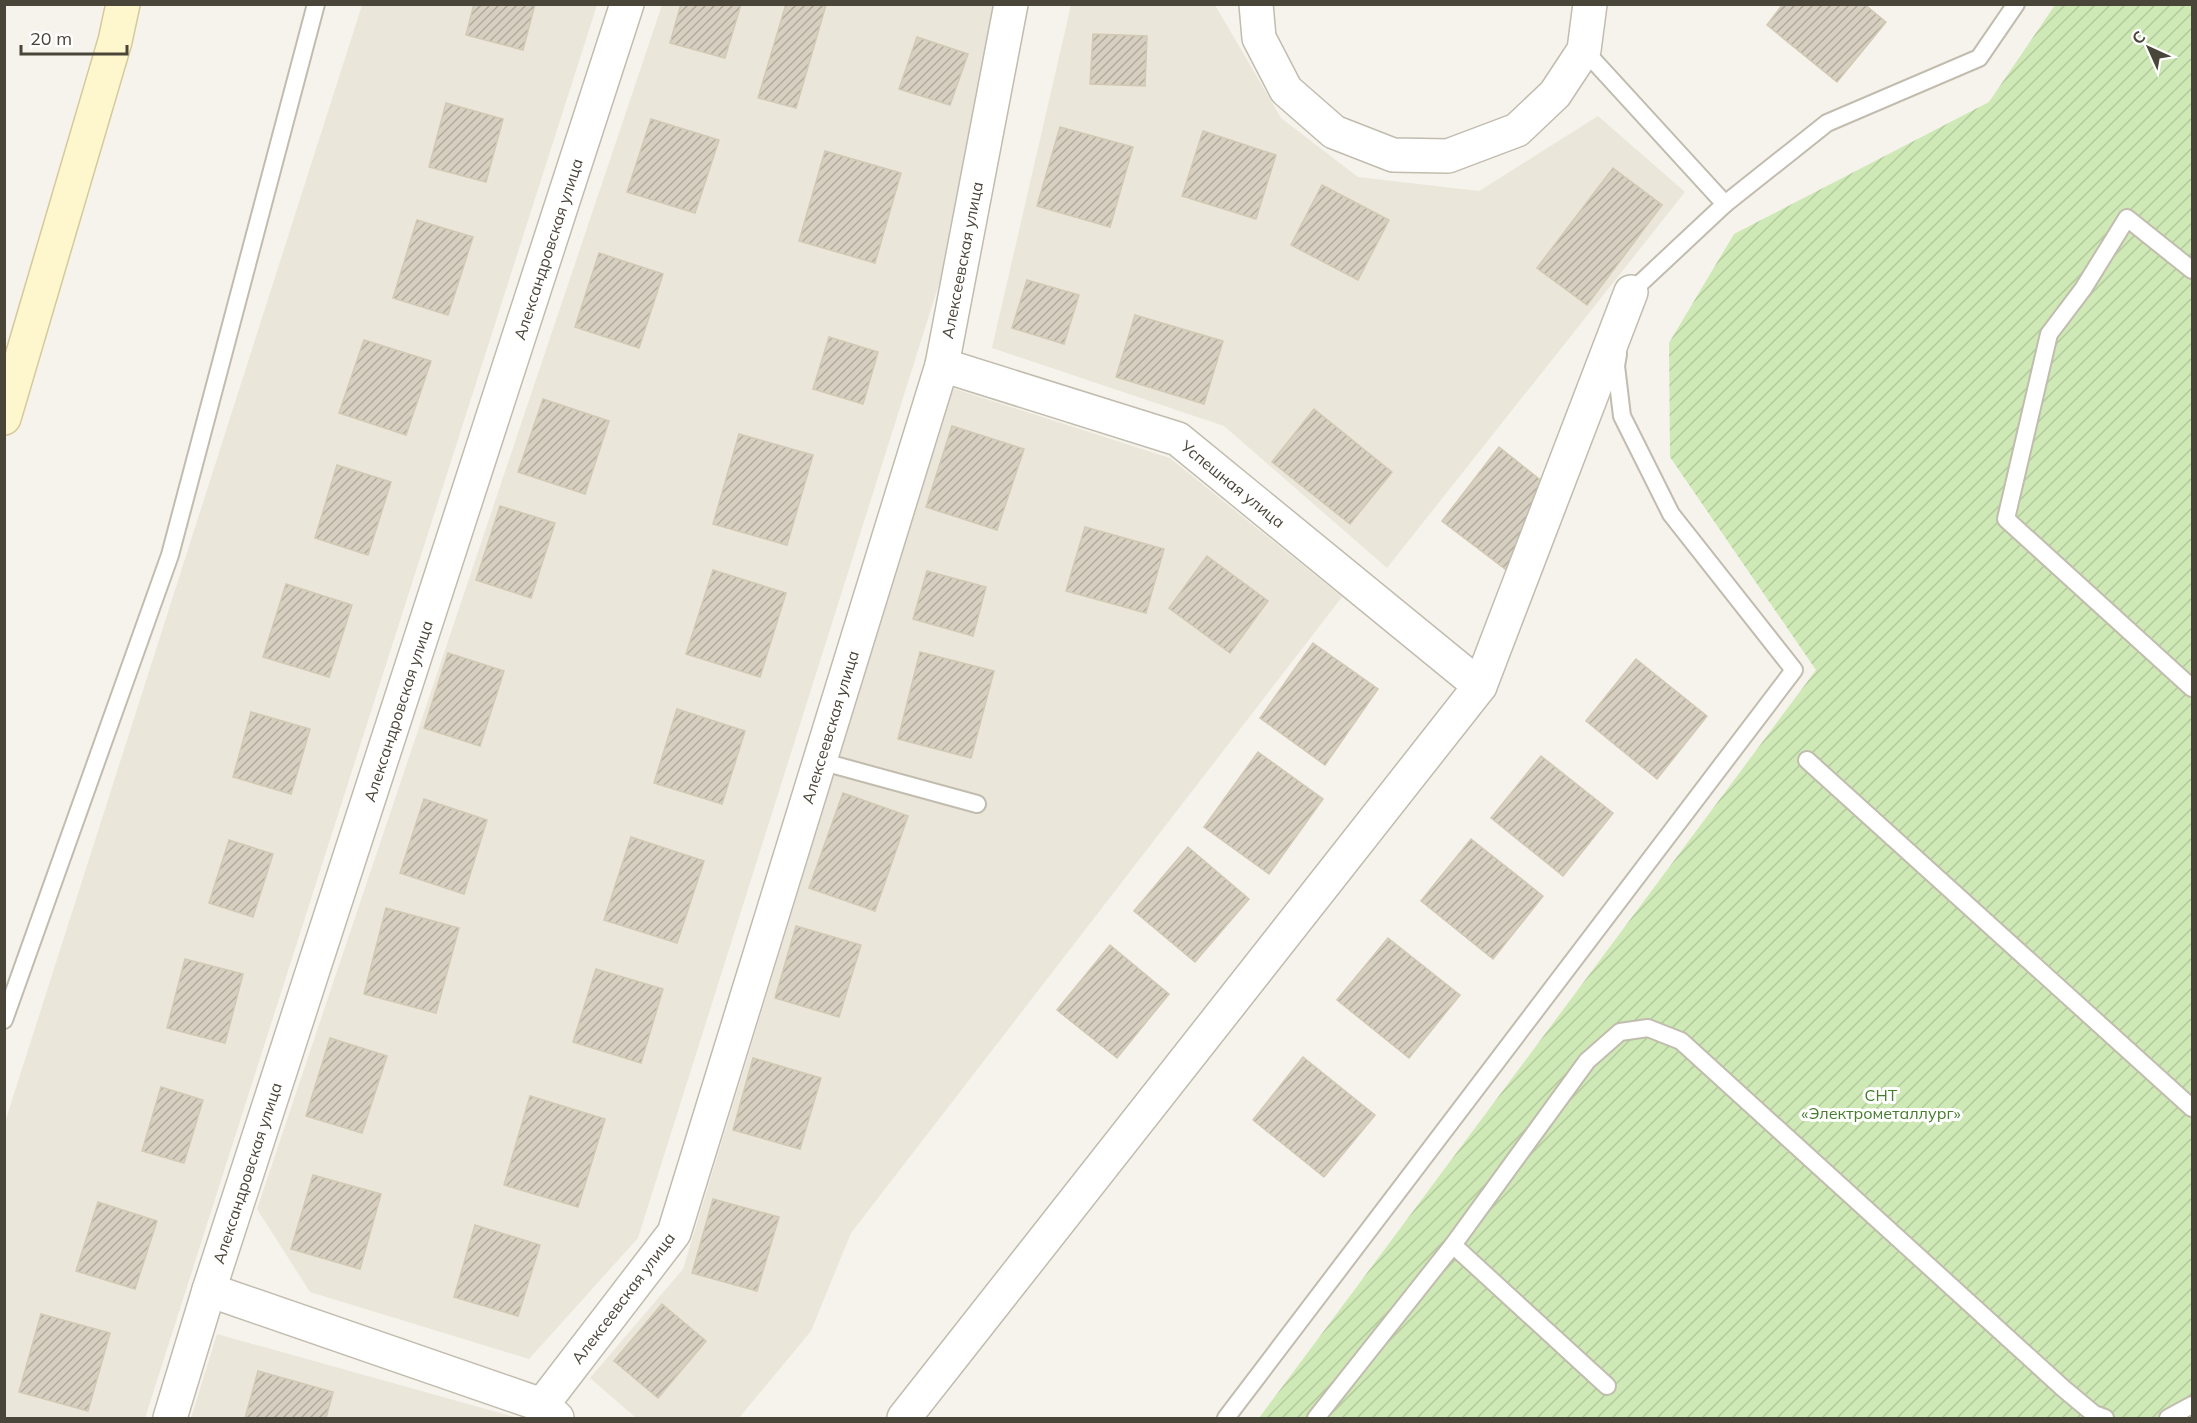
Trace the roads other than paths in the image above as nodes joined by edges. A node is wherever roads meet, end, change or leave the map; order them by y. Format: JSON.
{"nodes":[{"id":1,"x":123,"y":4,"type":"edge"},
{"id":2,"x":316,"y":4,"type":"edge"},
{"id":3,"x":627,"y":4,"type":"edge"},
{"id":4,"x":1011,"y":4,"type":"edge"},
{"id":5,"x":1256,"y":4,"type":"edge"},
{"id":6,"x":1590,"y":4,"type":"edge"},
{"id":7,"x":2016,"y":4,"type":"edge"},
{"id":8,"x":1584,"y":50,"type":"junction"},
{"id":9,"x":1725,"y":204,"type":"junction"},
{"id":10,"x":2193,"y":270,"type":"edge"},
{"id":11,"x":1631,"y":292,"type":"junction"},
{"id":12,"x":942,"y":365,"type":"junction"},
{"id":13,"x":4,"y":418,"type":"edge"},
{"id":14,"x":1480,"y":686,"type":"junction"},
{"id":15,"x":2193,"y":688,"type":"edge"},
{"id":16,"x":1807,"y":760,"type":"dead end"},
{"id":17,"x":820,"y":761,"type":"junction"},
{"id":18,"x":977,"y":804,"type":"dead end"},
{"id":19,"x":4,"y":1020,"type":"edge"},
{"id":20,"x":2193,"y":1108,"type":"edge"},
{"id":21,"x":1453,"y":1245,"type":"junction"},
{"id":22,"x":210,"y":1290,"type":"junction"},
{"id":23,"x":1607,"y":1386,"type":"dead end"},
{"id":24,"x":2193,"y":1405,"type":"edge"},
{"id":25,"x":550,"y":1412,"type":"edge"},
{"id":26,"x":170,"y":1419,"type":"edge"},
{"id":27,"x":904,"y":1419,"type":"edge"},
{"id":28,"x":1226,"y":1419,"type":"edge"},
{"id":29,"x":1316,"y":1419,"type":"edge"},
{"id":30,"x":2105,"y":1419,"type":"edge"},
{"id":31,"x":2168,"y":1419,"type":"edge"}],
"edges":[{"from":1,"to":13,"type":"street"},
{"from":2,"to":19,"type":"lane"},
{"from":3,"to":22,"type":"street","name":"Александровская улица"},
{"from":4,"to":12,"type":"street","name":"Алексеевская улица"},
{"from":5,"to":8,"type":"street"},
{"from":6,"to":8,"type":"street"},
{"from":7,"to":9,"type":"lane"},
{"from":8,"to":9,"type":"lane"},
{"from":9,"to":11,"type":"lane"},
{"from":10,"to":15,"type":"lane"},
{"from":11,"to":14,"type":"street"},
{"from":11,"to":28,"type":"lane"},
{"from":12,"to":14,"type":"street","name":"Успешная улица"},
{"from":12,"to":17,"type":"street","name":"Алексеевская улица"},
{"from":14,"to":27,"type":"street"},
{"from":16,"to":20,"type":"lane"},
{"from":17,"to":18,"type":"lane"},
{"from":17,"to":25,"type":"street","name":"Алексеевская улица"},
{"from":21,"to":23,"type":"lane"},
{"from":21,"to":29,"type":"lane"},
{"from":21,"to":30,"type":"lane"},
{"from":22,"to":25,"type":"street"},
{"from":22,"to":26,"type":"street","name":"Александровская улица"},
{"from":24,"to":31,"type":"lane"}]}
